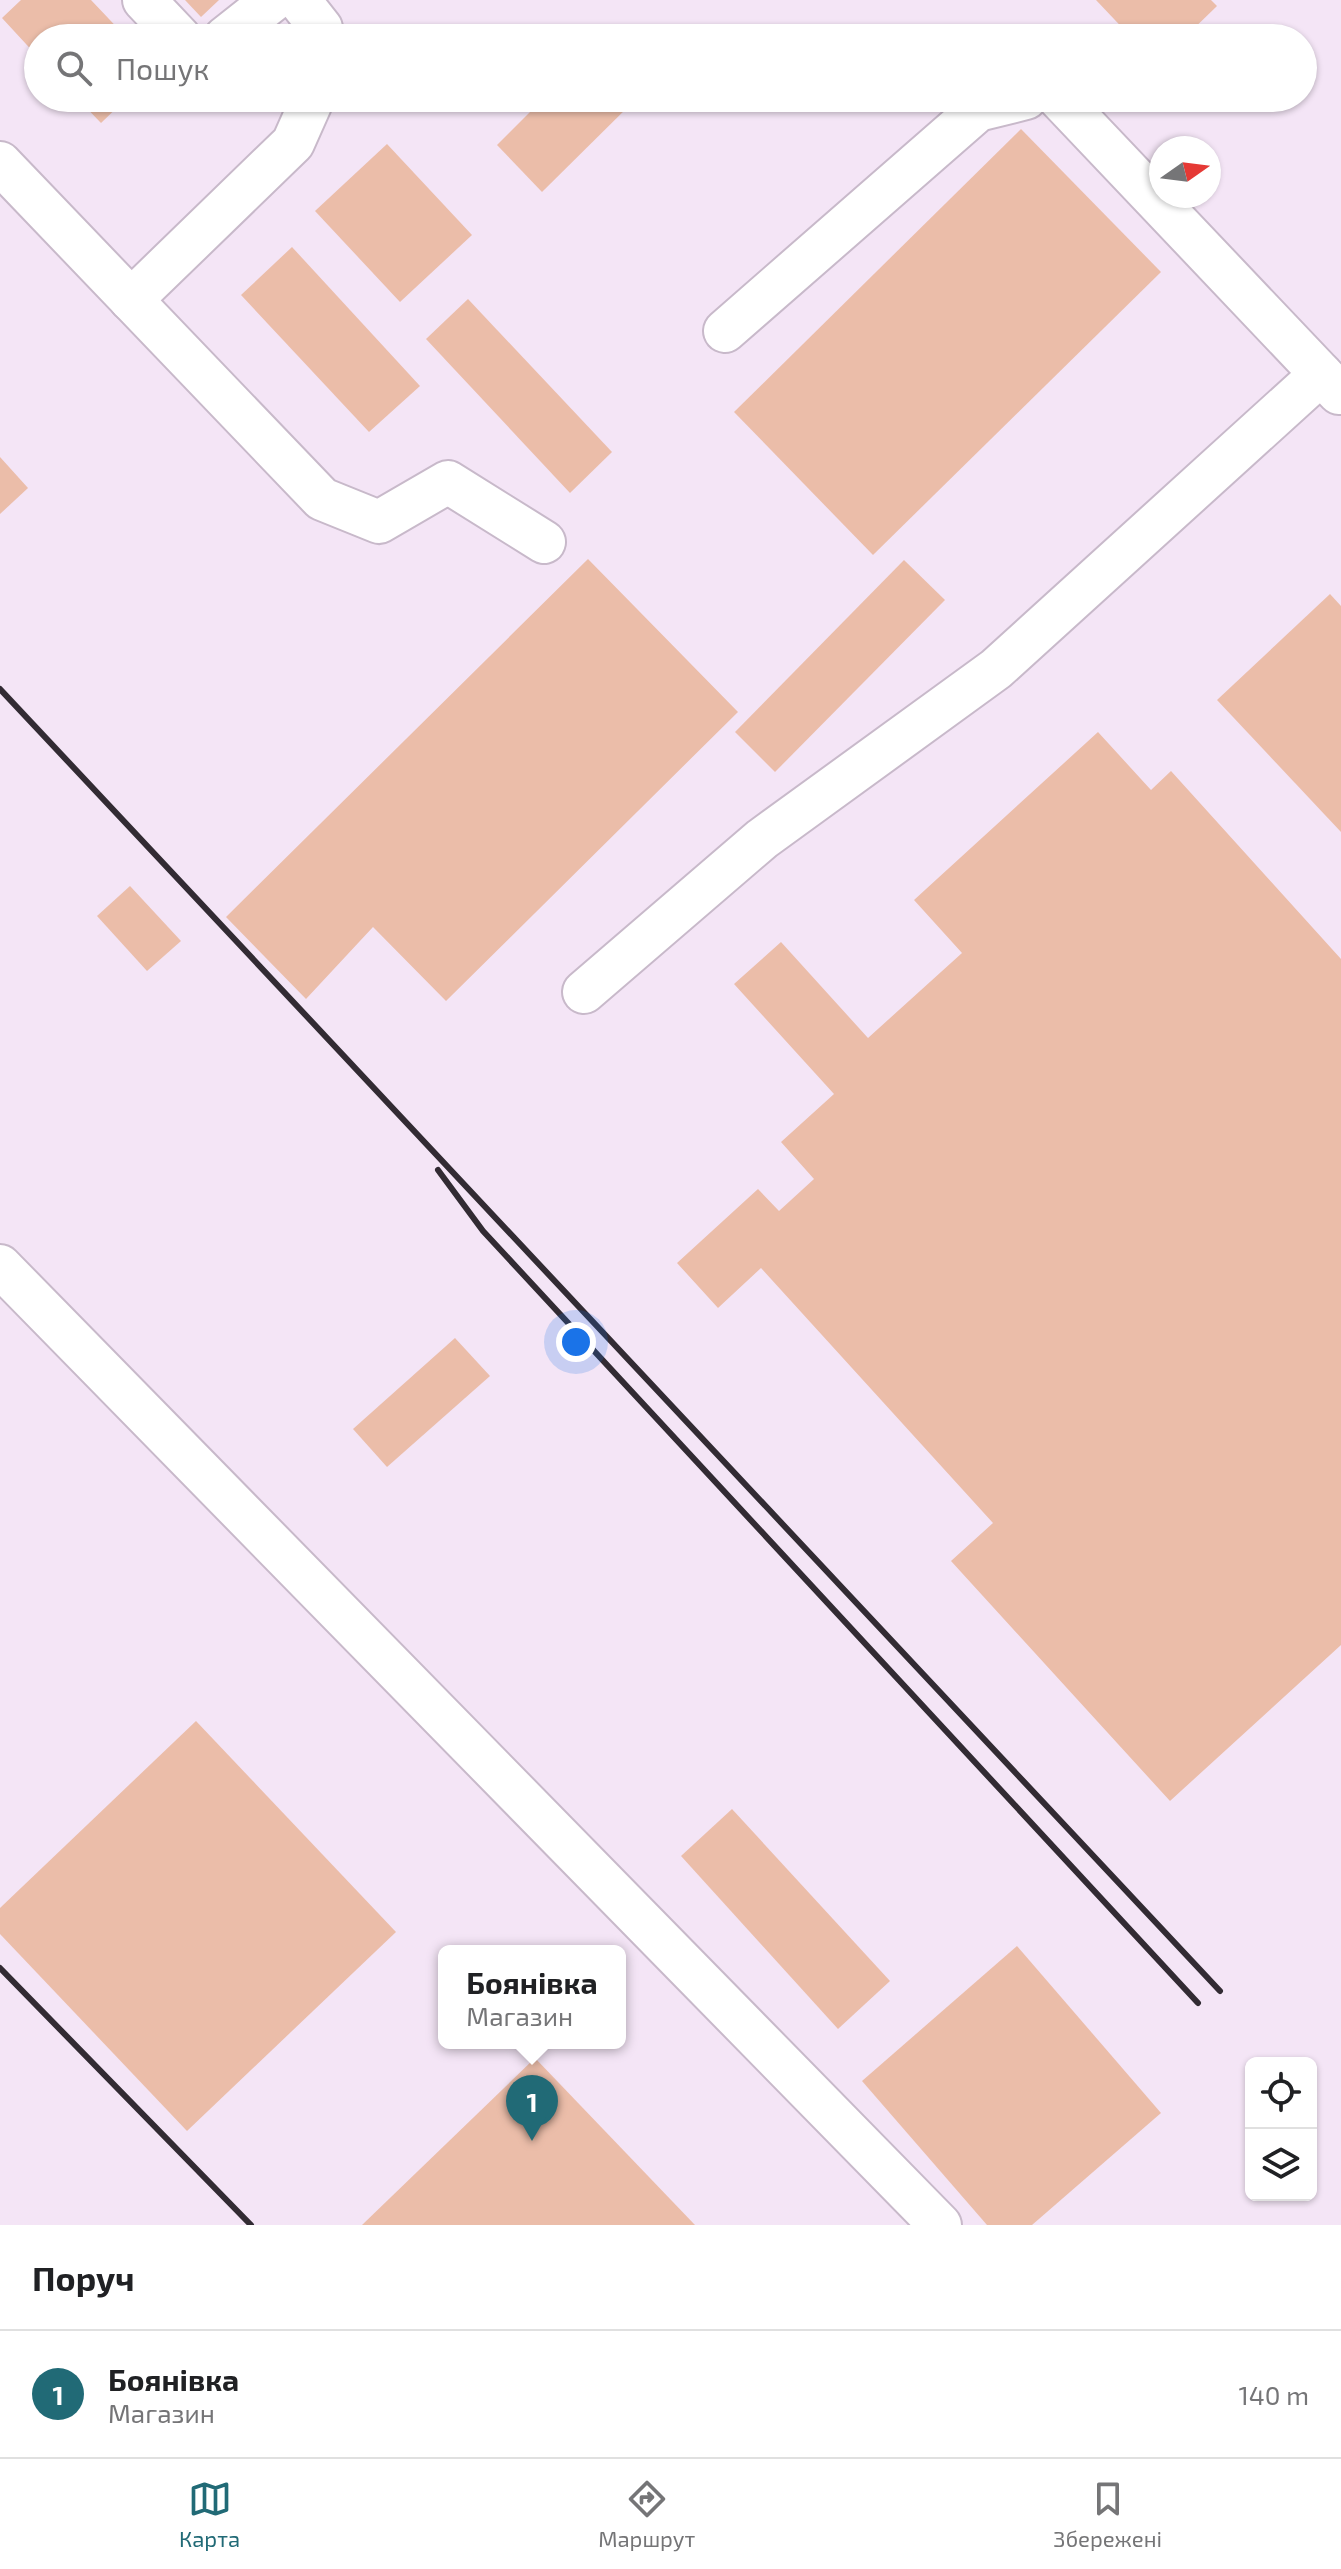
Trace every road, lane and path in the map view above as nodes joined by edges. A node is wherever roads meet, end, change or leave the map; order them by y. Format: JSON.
{"nodes":[{"id":1,"x":144,"y":0,"type":"edge"},
{"id":2,"x":273,"y":0,"type":"edge"},
{"id":3,"x":299,"y":0,"type":"edge"},
{"id":4,"x":167,"y":24,"type":"edge"},
{"id":5,"x":243,"y":24,"type":"edge"},
{"id":6,"x":318,"y":24,"type":"edge"},
{"id":7,"x":307,"y":112,"type":"edge"},
{"id":8,"x":976,"y":112,"type":"edge"},
{"id":9,"x":1072,"y":112,"type":"edge"},
{"id":10,"x":0,"y":163,"type":"edge"},
{"id":11,"x":131,"y":300,"type":"junction"},
{"id":12,"x":725,"y":331,"type":"dead end"},
{"id":13,"x":1331,"y":384,"type":"edge"},
{"id":14,"x":544,"y":542,"type":"dead end"},
{"id":15,"x":584,"y":992,"type":"dead end"},
{"id":16,"x":0,"y":1266,"type":"edge"},
{"id":17,"x":940,"y":2225,"type":"edge"}],
"edges":[{"from":1,"to":4,"type":"lane"},
{"from":2,"to":5,"type":"lane"},
{"from":3,"to":6,"type":"lane"},
{"from":7,"to":11,"type":"lane"},
{"from":8,"to":12,"type":"lane"},
{"from":9,"to":13,"type":"lane"},
{"from":10,"to":11,"type":"lane"},
{"from":11,"to":14,"type":"lane"},
{"from":13,"to":15,"type":"lane"},
{"from":16,"to":17,"type":"lane"}]}
